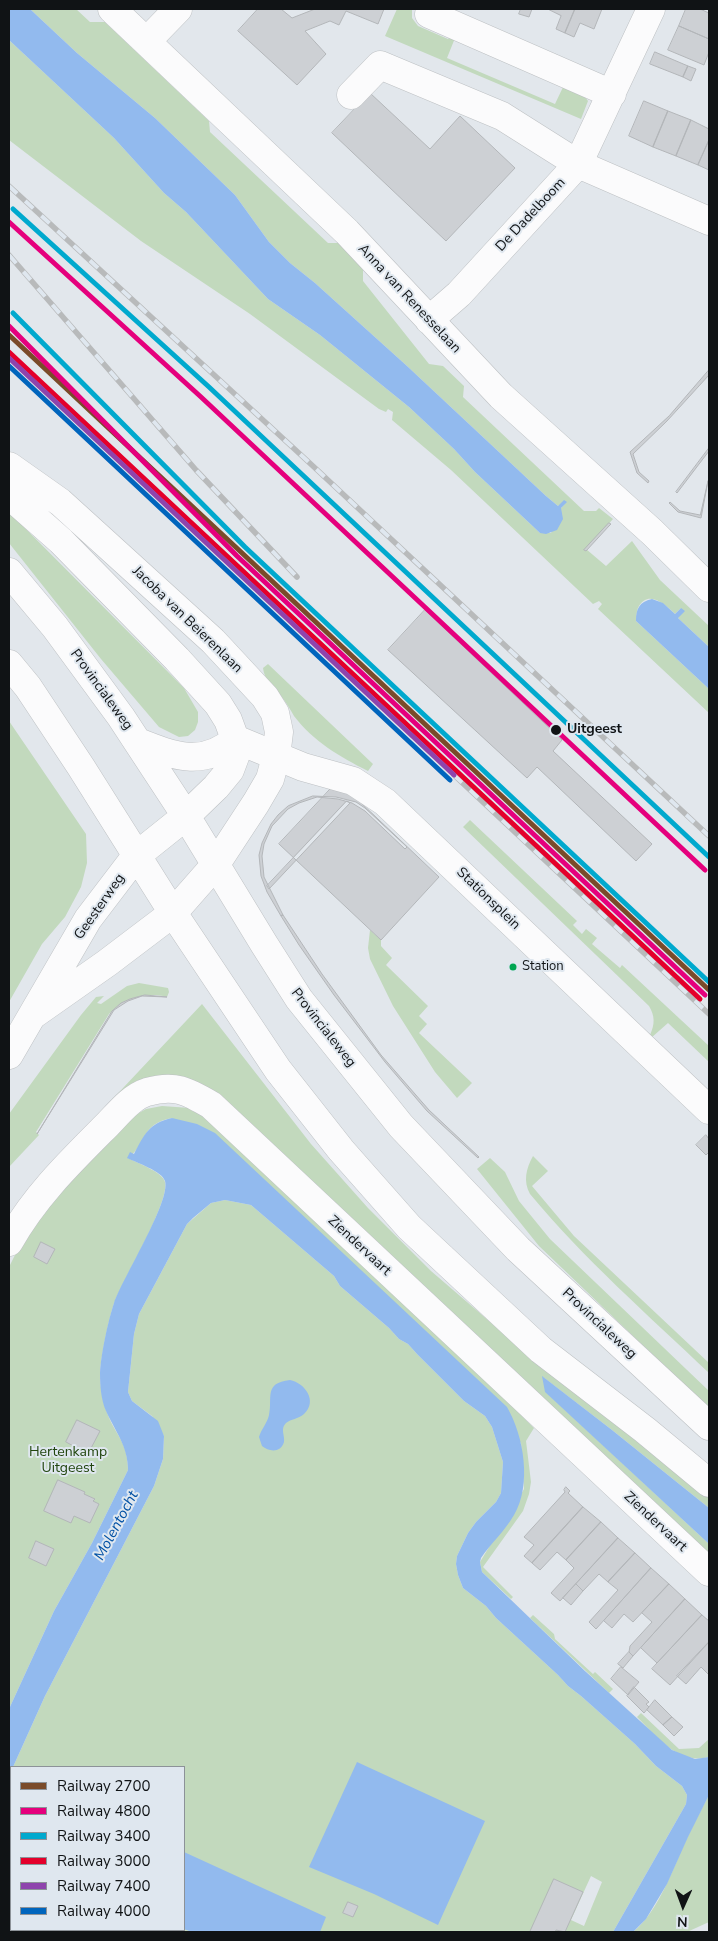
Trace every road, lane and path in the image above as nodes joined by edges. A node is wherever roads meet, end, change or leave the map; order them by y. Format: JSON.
{"nodes":[{"id":1,"x":112,"y":9,"type":"edge"},
{"id":2,"x":178,"y":9,"type":"edge"},
{"id":3,"x":651,"y":9,"type":"edge"},
{"id":4,"x":429,"y":14,"type":"dead end"},
{"id":5,"x":147,"y":41,"type":"junction"},
{"id":6,"x":612,"y":94,"type":"junction"},
{"id":7,"x":351,"y":95,"type":"dead end"},
{"id":8,"x":578,"y":164,"type":"junction"},
{"id":9,"x":709,"y":221,"type":"edge"},
{"id":10,"x":429,"y":320,"type":"junction"},
{"id":11,"x":9,"y":466,"type":"edge"},
{"id":12,"x":9,"y":495,"type":"edge"},
{"id":13,"x":9,"y":572,"type":"edge"},
{"id":14,"x":708,"y":581,"type":"edge"},
{"id":15,"x":9,"y":664,"type":"edge"},
{"id":16,"x":235,"y":739,"type":"junction"},
{"id":17,"x":138,"y":742,"type":"junction"},
{"id":18,"x":276,"y":757,"type":"junction"},
{"id":19,"x":186,"y":816,"type":"junction"},
{"id":20,"x":136,"y":856,"type":"junction"},
{"id":21,"x":216,"y":864,"type":"junction"},
{"id":22,"x":173,"y":913,"type":"junction"},
{"id":23,"x":33,"y":1016,"type":"junction"},
{"id":24,"x":9,"y":1055,"type":"edge"},
{"id":25,"x":709,"y":1110,"type":"edge"},
{"id":26,"x":9,"y":1242,"type":"edge"},
{"id":27,"x":709,"y":1426,"type":"edge"},
{"id":28,"x":709,"y":1483,"type":"edge"},
{"id":29,"x":709,"y":1572,"type":"edge"}],
"edges":[{"from":1,"to":5,"type":"main road","name":"Anna van Renesselaan"},
{"from":2,"to":5,"type":"main road"},
{"from":3,"to":6,"type":"main road","name":"De Dadelboom"},
{"from":4,"to":6,"type":"main road"},
{"from":5,"to":10,"type":"main road","name":"Anna van Renesselaan"},
{"from":6,"to":8,"type":"main road","name":"De Dadelboom"},
{"from":7,"to":8,"type":"main road"},
{"from":8,"to":9,"type":"main road"},
{"from":8,"to":10,"type":"main road","name":"De Dadelboom"},
{"from":10,"to":14,"type":"main road","name":"Anna van Renesselaan"},
{"from":11,"to":18,"type":"main road","name":"Jacoba van Beierenlaan"},
{"from":12,"to":16,"type":"main road"},
{"from":13,"to":17,"type":"main road","name":"Provincialeweg"},
{"from":15,"to":20,"type":"main road"},
{"from":16,"to":17,"type":"main road"},
{"from":16,"to":18,"type":"main road","name":"Stationsplein"},
{"from":16,"to":19,"type":"main road"},
{"from":17,"to":19,"type":"main road","name":"Provincialeweg"},
{"from":18,"to":21,"type":"main road","name":"Jacoba van Beierenlaan"},
{"from":18,"to":25,"type":"main road","name":"Stationsplein"},
{"from":19,"to":20,"type":"main road","name":"Geesterweg"},
{"from":19,"to":21,"type":"main road","name":"Provincialeweg"},
{"from":20,"to":22,"type":"main road"},
{"from":20,"to":23,"type":"main road","name":"Geesterweg"},
{"from":21,"to":22,"type":"main road","name":"Geesterweg"},
{"from":21,"to":27,"type":"main road","name":"Provincialeweg"},
{"from":22,"to":23,"type":"main road","name":"Geesterweg"},
{"from":22,"to":28,"type":"main road"},
{"from":23,"to":24,"type":"main road","name":"Geesterweg"},
{"from":26,"to":29,"type":"main road","name":"Ziendervaart"}]}
